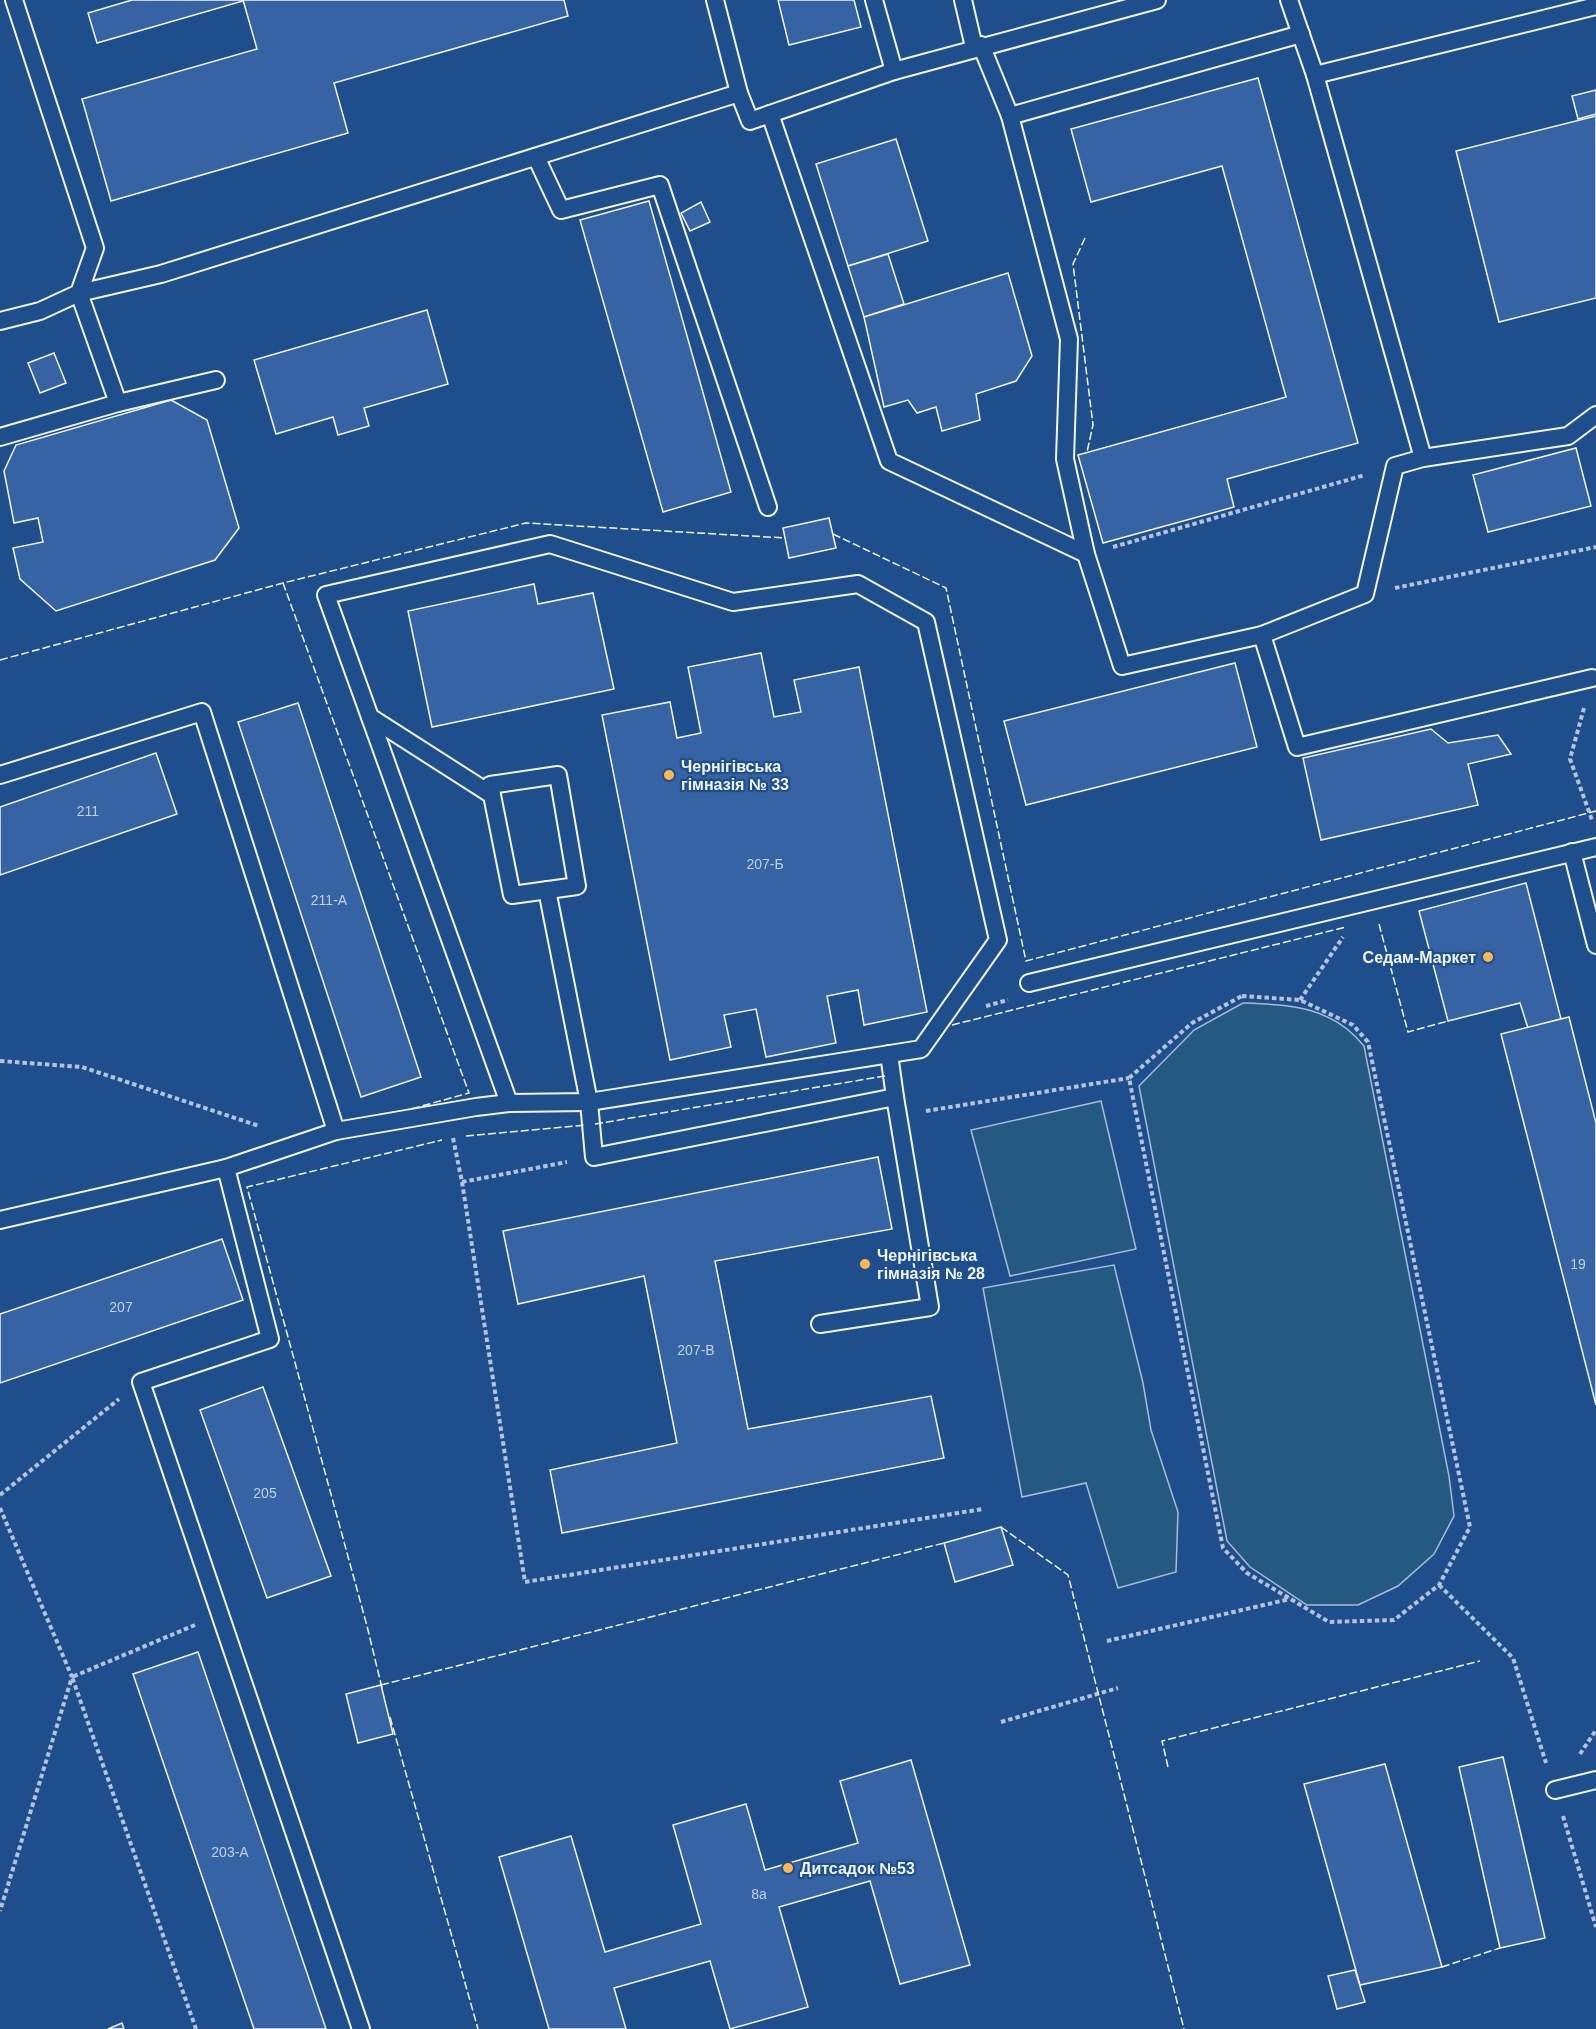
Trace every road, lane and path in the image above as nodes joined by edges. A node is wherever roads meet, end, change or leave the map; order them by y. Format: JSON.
{"nodes":[{"id":1,"x":14,"y":0,"type":"edge"},
{"id":2,"x":714,"y":0,"type":"edge"},
{"id":3,"x":874,"y":0,"type":"edge"},
{"id":4,"x":963,"y":0,"type":"edge"},
{"id":5,"x":1157,"y":0,"type":"edge"},
{"id":6,"x":1289,"y":0,"type":"edge"},
{"id":7,"x":1596,"y":6,"type":"edge"},
{"id":8,"x":1301,"y":34,"type":"junction"},
{"id":9,"x":978,"y":46,"type":"junction"},
{"id":10,"x":894,"y":71,"type":"junction"},
{"id":11,"x":1315,"y":75,"type":"junction"},
{"id":12,"x":739,"y":93,"type":"junction"},
{"id":13,"x":770,"y":114,"type":"junction"},
{"id":14,"x":1010,"y":116,"type":"junction"},
{"id":15,"x":536,"y":157,"type":"junction"},
{"id":16,"x":80,"y":292,"type":"junction"},
{"id":17,"x":0,"y":321,"type":"edge"},
{"id":18,"x":216,"y":380,"type":"dead end"},
{"id":19,"x":118,"y":403,"type":"junction"},
{"id":20,"x":1596,"y":415,"type":"edge"},
{"id":21,"x":0,"y":437,"type":"edge"},
{"id":22,"x":1423,"y":458,"type":"junction"},
{"id":23,"x":1395,"y":466,"type":"junction"},
{"id":24,"x":768,"y":507,"type":"dead end"},
{"id":25,"x":1596,"y":547,"type":"edge"},
{"id":26,"x":1086,"y":554,"type":"junction"},
{"id":27,"x":1365,"y":594,"type":"junction"},
{"id":28,"x":1262,"y":635,"type":"junction"},
{"id":29,"x":1592,"y":678,"type":"dead end"},
{"id":30,"x":370,"y":717,"type":"junction"},
{"id":31,"x":1570,"y":759,"type":"dead end"},
{"id":32,"x":0,"y":775,"type":"edge"},
{"id":33,"x":492,"y":795,"type":"junction"},
{"id":34,"x":1593,"y":822,"type":"dead end"},
{"id":35,"x":1596,"y":847,"type":"edge"},
{"id":36,"x":1572,"y":852,"type":"junction"},
{"id":37,"x":547,"y":890,"type":"junction"},
{"id":38,"x":1346,"y":934,"type":"dead end"},
{"id":39,"x":1596,"y":945,"type":"edge"},
{"id":40,"x":1029,"y":983,"type":"dead end"},
{"id":41,"x":1300,"y":1000,"type":"junction"},
{"id":42,"x":889,"y":1054,"type":"junction"},
{"id":43,"x":0,"y":1060,"type":"edge"},
{"id":44,"x":1129,"y":1078,"type":"junction"},
{"id":45,"x":895,"y":1097,"type":"junction"},
{"id":46,"x":589,"y":1102,"type":"junction"},
{"id":47,"x":509,"y":1103,"type":"junction"},
{"id":48,"x":448,"y":1111,"type":"junction"},
{"id":49,"x":898,"y":1115,"type":"junction"},
{"id":50,"x":336,"y":1131,"type":"junction"},
{"id":51,"x":304,"y":1142,"type":"junction"},
{"id":52,"x":594,"y":1157,"type":"junction"},
{"id":53,"x":226,"y":1168,"type":"junction"},
{"id":54,"x":462,"y":1182,"type":"junction"},
{"id":55,"x":0,"y":1220,"type":"edge"},
{"id":56,"x":820,"y":1324,"type":"dead end"},
{"id":57,"x":141,"y":1382,"type":"junction"},
{"id":58,"x":0,"y":1495,"type":"edge"},
{"id":59,"x":0,"y":1508,"type":"edge"},
{"id":60,"x":983,"y":1509,"type":"dead end"},
{"id":61,"x":1439,"y":1585,"type":"junction"},
{"id":62,"x":1291,"y":1599,"type":"junction"},
{"id":63,"x":220,"y":1615,"type":"junction"},
{"id":64,"x":1107,"y":1641,"type":"dead end"},
{"id":65,"x":72,"y":1677,"type":"junction"},
{"id":66,"x":1118,"y":1688,"type":"dead end"},
{"id":67,"x":1001,"y":1722,"type":"dead end"},
{"id":68,"x":1596,"y":1779,"type":"edge"},
{"id":69,"x":1555,"y":1790,"type":"junction"},
{"id":70,"x":0,"y":1911,"type":"edge"},
{"id":71,"x":1596,"y":1927,"type":"edge"},
{"id":72,"x":196,"y":2029,"type":"edge"},
{"id":73,"x":361,"y":2029,"type":"edge"}],
"edges":[{"from":1,"to":16,"type":"lane"},
{"from":2,"to":12,"type":"lane"},
{"from":3,"to":10,"type":"lane"},
{"from":4,"to":9,"type":"lane"},
{"from":5,"to":9,"type":"lane"},
{"from":6,"to":8,"type":"lane"},
{"from":7,"to":11,"type":"lane"},
{"from":8,"to":11,"type":"lane"},
{"from":8,"to":14,"type":"lane"},
{"from":9,"to":10,"type":"lane"},
{"from":9,"to":14,"type":"lane"},
{"from":10,"to":13,"type":"lane"},
{"from":11,"to":22,"type":"lane"},
{"from":12,"to":13,"type":"lane"},
{"from":12,"to":15,"type":"lane"},
{"from":13,"to":26,"type":"lane"},
{"from":14,"to":26,"type":"lane"},
{"from":15,"to":16,"type":"lane"},
{"from":15,"to":24,"type":"lane"},
{"from":16,"to":17,"type":"lane"},
{"from":16,"to":19,"type":"lane"},
{"from":18,"to":19,"type":"lane"},
{"from":19,"to":21,"type":"lane"},
{"from":20,"to":22,"type":"lane"},
{"from":22,"to":23,"type":"lane"},
{"from":23,"to":26,"type":"path"},
{"from":23,"to":27,"type":"lane"},
{"from":25,"to":27,"type":"path"},
{"from":26,"to":28,"type":"lane"},
{"from":27,"to":28,"type":"lane"},
{"from":28,"to":29,"type":"lane"},
{"from":30,"to":33,"type":"lane"},
{"from":30,"to":42,"type":"lane"},
{"from":30,"to":47,"type":"lane"},
{"from":31,"to":34,"type":"path"},
{"from":32,"to":50,"type":"lane"},
{"from":33,"to":37,"type":"lane"},
{"from":33,"to":37,"type":"lane"},
{"from":35,"to":36,"type":"lane"},
{"from":36,"to":39,"type":"lane"},
{"from":36,"to":40,"type":"lane"},
{"from":37,"to":46,"type":"lane"},
{"from":38,"to":41,"type":"path"},
{"from":41,"to":44,"type":"path"},
{"from":41,"to":61,"type":"path"},
{"from":42,"to":45,"type":"lane"},
{"from":42,"to":46,"type":"lane"},
{"from":43,"to":51,"type":"path"},
{"from":44,"to":49,"type":"path"},
{"from":44,"to":62,"type":"path"},
{"from":45,"to":49,"type":"lane"},
{"from":45,"to":52,"type":"lane"},
{"from":46,"to":47,"type":"lane"},
{"from":46,"to":52,"type":"lane"},
{"from":47,"to":48,"type":"lane"},
{"from":48,"to":50,"type":"lane"},
{"from":48,"to":54,"type":"path"},
{"from":49,"to":56,"type":"lane"},
{"from":50,"to":51,"type":"lane"},
{"from":51,"to":53,"type":"lane"},
{"from":52,"to":54,"type":"path"},
{"from":53,"to":55,"type":"lane"},
{"from":53,"to":57,"type":"lane"},
{"from":54,"to":60,"type":"path"},
{"from":57,"to":58,"type":"path"},
{"from":57,"to":63,"type":"lane"},
{"from":59,"to":65,"type":"path"},
{"from":61,"to":62,"type":"path"},
{"from":61,"to":69,"type":"path"},
{"from":62,"to":64,"type":"path"},
{"from":63,"to":65,"type":"path"},
{"from":63,"to":73,"type":"lane"},
{"from":65,"to":70,"type":"path"},
{"from":65,"to":72,"type":"path"},
{"from":66,"to":67,"type":"path"},
{"from":68,"to":69,"type":"lane"},
{"from":69,"to":71,"type":"path"}]}
